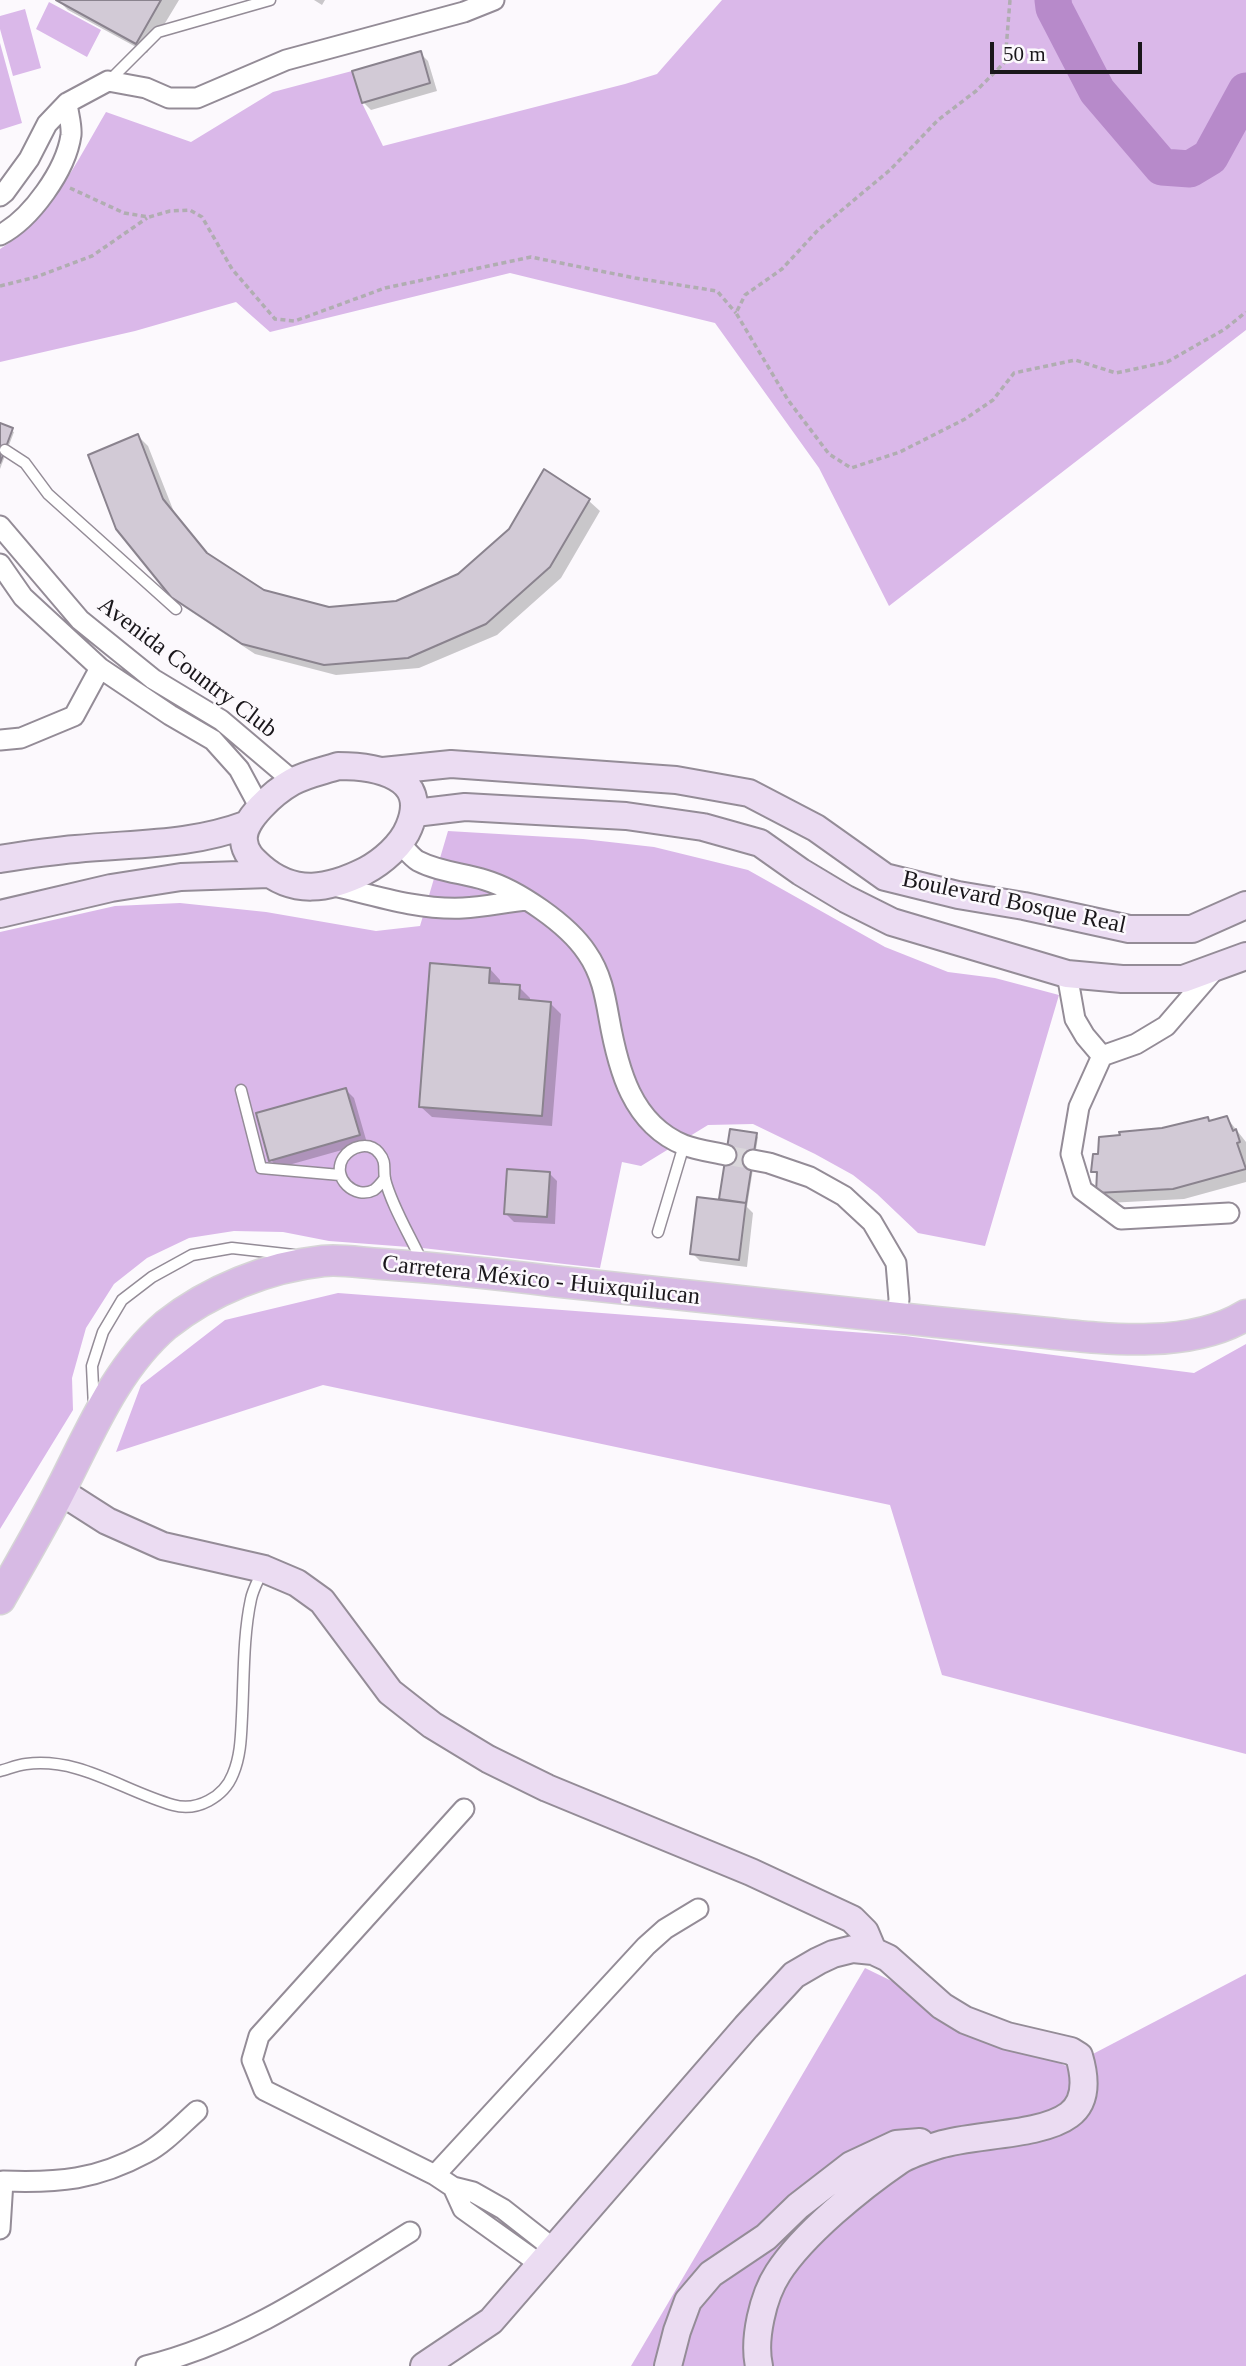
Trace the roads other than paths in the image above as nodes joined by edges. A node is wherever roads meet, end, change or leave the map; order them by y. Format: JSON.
{"nodes":[{"id":1,"x":270,"y":0,"type":"edge"},
{"id":2,"x":494,"y":0,"type":"edge"},
{"id":3,"x":108,"y":81,"type":"junction"},
{"id":4,"x":67,"y":103,"type":"junction"},
{"id":5,"x":0,"y":196,"type":"edge"},
{"id":6,"x":0,"y":235,"type":"edge"},
{"id":7,"x":5,"y":450,"type":"dead end"},
{"id":8,"x":0,"y":526,"type":"edge"},
{"id":9,"x":0,"y":564,"type":"edge"},
{"id":10,"x":176,"y":609,"type":"dead end"},
{"id":11,"x":100,"y":668,"type":"junction"},
{"id":12,"x":0,"y":740,"type":"edge"},
{"id":13,"x":383,"y":771,"type":"junction"},
{"id":14,"x":293,"y":781,"type":"junction"},
{"id":15,"x":415,"y":813,"type":"junction"},
{"id":16,"x":254,"y":816,"type":"junction"},
{"id":17,"x":399,"y":842,"type":"junction"},
{"id":18,"x":0,"y":859,"type":"edge"},
{"id":19,"x":269,"y":874,"type":"junction"},
{"id":20,"x":330,"y":885,"type":"junction"},
{"id":21,"x":528,"y":900,"type":"junction"},
{"id":22,"x":1246,"y":905,"type":"edge"},
{"id":23,"x":0,"y":914,"type":"edge"},
{"id":24,"x":1246,"y":956,"type":"edge"},
{"id":25,"x":1216,"y":967,"type":"junction"},
{"id":26,"x":1067,"y":974,"type":"junction"},
{"id":27,"x":1102,"y":1056,"type":"junction"},
{"id":28,"x":241,"y":1090,"type":"dead end"},
{"id":29,"x":684,"y":1145,"type":"junction"},
{"id":30,"x":726,"y":1155,"type":"tunnel mouth"},
{"id":31,"x":753,"y":1160,"type":"tunnel mouth"},
{"id":32,"x":340,"y":1175,"type":"junction"},
{"id":33,"x":385,"y":1178,"type":"junction"},
{"id":34,"x":1229,"y":1213,"type":"dead end"},
{"id":35,"x":658,"y":1232,"type":"dead end"},
{"id":36,"x":325,"y":1261,"type":"junction"},
{"id":37,"x":425,"y":1267,"type":"junction"},
{"id":38,"x":1246,"y":1315,"type":"edge"},
{"id":39,"x":897,"y":1318,"type":"junction"},
{"id":40,"x":94,"y":1423,"type":"junction"},
{"id":41,"x":60,"y":1490,"type":"junction"},
{"id":42,"x":264,"y":1569,"type":"junction"},
{"id":43,"x":0,"y":1599,"type":"edge"},
{"id":44,"x":0,"y":1771,"type":"edge"},
{"id":45,"x":464,"y":1809,"type":"dead end"},
{"id":46,"x":698,"y":1909,"type":"dead end"},
{"id":47,"x":873,"y":1951,"type":"junction"},
{"id":48,"x":197,"y":2111,"type":"dead end"},
{"id":49,"x":986,"y":2137,"type":"junction"},
{"id":50,"x":435,"y":2175,"type":"junction"},
{"id":51,"x":2,"y":2181,"type":"edge"},
{"id":52,"x":0,"y":2229,"type":"edge"},
{"id":53,"x":410,"y":2232,"type":"dead end"},
{"id":54,"x":547,"y":2257,"type":"junction"},
{"id":55,"x":146,"y":2366,"type":"edge"},
{"id":56,"x":424,"y":2366,"type":"edge"},
{"id":57,"x":668,"y":2366,"type":"edge"},
{"id":58,"x":759,"y":2366,"type":"edge"}],
"edges":[{"from":1,"to":3,"type":"lane"},
{"from":2,"to":3,"type":"street"},
{"from":3,"to":4,"type":"street"},
{"from":4,"to":5,"type":"street"},
{"from":4,"to":6,"type":"street"},
{"from":7,"to":10,"type":"lane"},
{"from":8,"to":14,"type":"street","name":"Avenida Country Club"},
{"from":9,"to":11,"type":"street","name":"Avenida Country Club"},
{"from":11,"to":12,"type":"street"},
{"from":11,"to":16,"type":"street","name":"Avenida Country Club"},
{"from":13,"to":14,"type":"street"},
{"from":13,"to":15,"type":"street"},
{"from":13,"to":22,"type":"street","name":"Boulevard Bosque Real"},
{"from":14,"to":16,"type":"street"},
{"from":15,"to":17,"type":"street"},
{"from":15,"to":26,"type":"street","name":"Boulevard Bosque Real"},
{"from":16,"to":18,"type":"street"},
{"from":16,"to":19,"type":"street"},
{"from":17,"to":20,"type":"street"},
{"from":17,"to":21,"type":"street"},
{"from":19,"to":20,"type":"street"},
{"from":19,"to":23,"type":"street"},
{"from":20,"to":21,"type":"street"},
{"from":21,"to":29,"type":"street"},
{"from":24,"to":25,"type":"street","name":"Boulevard Bosque Real"},
{"from":25,"to":26,"type":"street","name":"Boulevard Bosque Real"},
{"from":25,"to":27,"type":"street"},
{"from":26,"to":27,"type":"street"},
{"from":27,"to":34,"type":"street"},
{"from":28,"to":32,"type":"lane"},
{"from":29,"to":30,"type":"street"},
{"from":29,"to":35,"type":"lane"},
{"from":31,"to":39,"type":"street"},
{"from":32,"to":33,"type":"lane"},
{"from":32,"to":33,"type":"lane"},
{"from":33,"to":37,"type":"lane"},
{"from":36,"to":37,"type":"main road","name":"Carretera México - Huixquilucan"},
{"from":36,"to":40,"type":"main road","name":"Carretera México - Huixquilucan"},
{"from":36,"to":40,"type":"lane"},
{"from":37,"to":39,"type":"main road","name":"Carretera México - Huixquilucan"},
{"from":38,"to":39,"type":"main road","name":"Carretera México - Huixquilucan"},
{"from":40,"to":41,"type":"main road","name":"Carretera México - Huixquilucan"},
{"from":41,"to":42,"type":"street"},
{"from":41,"to":43,"type":"main road","name":"Carretera México - Huixquilucan"},
{"from":42,"to":44,"type":"lane"},
{"from":42,"to":47,"type":"street"},
{"from":45,"to":50,"type":"street"},
{"from":46,"to":50,"type":"street"},
{"from":47,"to":49,"type":"street"},
{"from":47,"to":54,"type":"street"},
{"from":48,"to":51,"type":"street"},
{"from":49,"to":57,"type":"street"},
{"from":49,"to":58,"type":"street"},
{"from":50,"to":54,"type":"street"},
{"from":51,"to":52,"type":"street"},
{"from":53,"to":55,"type":"street"},
{"from":54,"to":56,"type":"street"}]}
